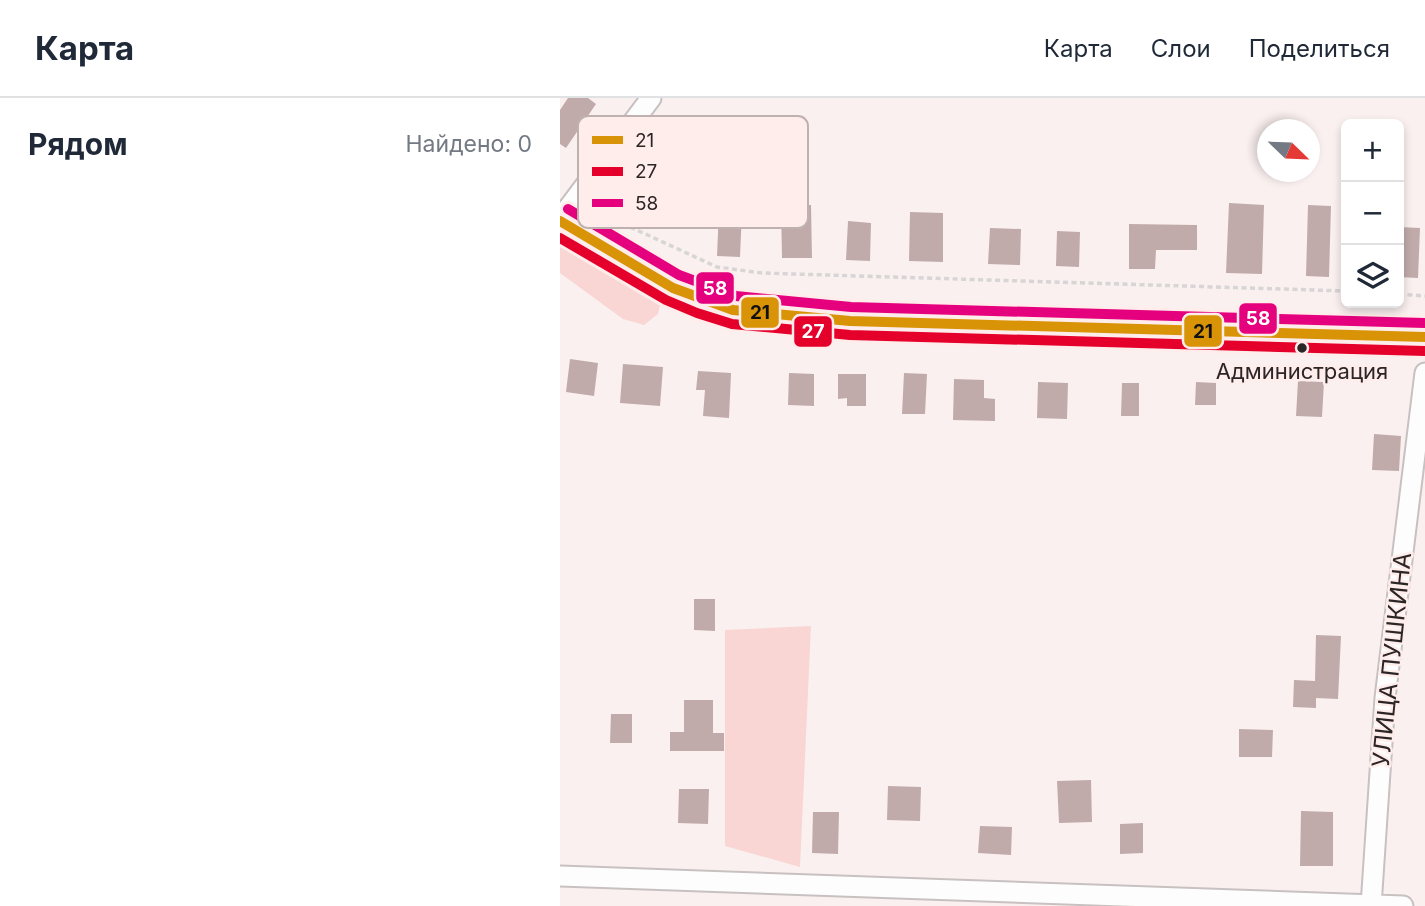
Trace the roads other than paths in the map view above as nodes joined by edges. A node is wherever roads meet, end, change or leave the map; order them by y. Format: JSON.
{"nodes":[{"id":1,"x":651,"y":98,"type":"edge"},
{"id":2,"x":637,"y":116,"type":"edge"},
{"id":3,"x":578,"y":195,"type":"edge"},
{"id":4,"x":560,"y":220,"type":"edge"},
{"id":5,"x":1425,"y":337,"type":"edge"},
{"id":6,"x":1425,"y":373,"type":"edge"},
{"id":7,"x":560,"y":876,"type":"edge"},
{"id":8,"x":1371,"y":905,"type":"edge"},
{"id":9,"x":1403,"y":906,"type":"edge"}],
"edges":[{"from":1,"to":2,"type":"street"},
{"from":3,"to":4,"type":"street"},
{"from":4,"to":5,"type":"street"},
{"from":6,"to":8,"type":"street","name":"УЛИЦА ПУШКИНА"},
{"from":7,"to":8,"type":"street"},
{"from":8,"to":9,"type":"street"}]}
